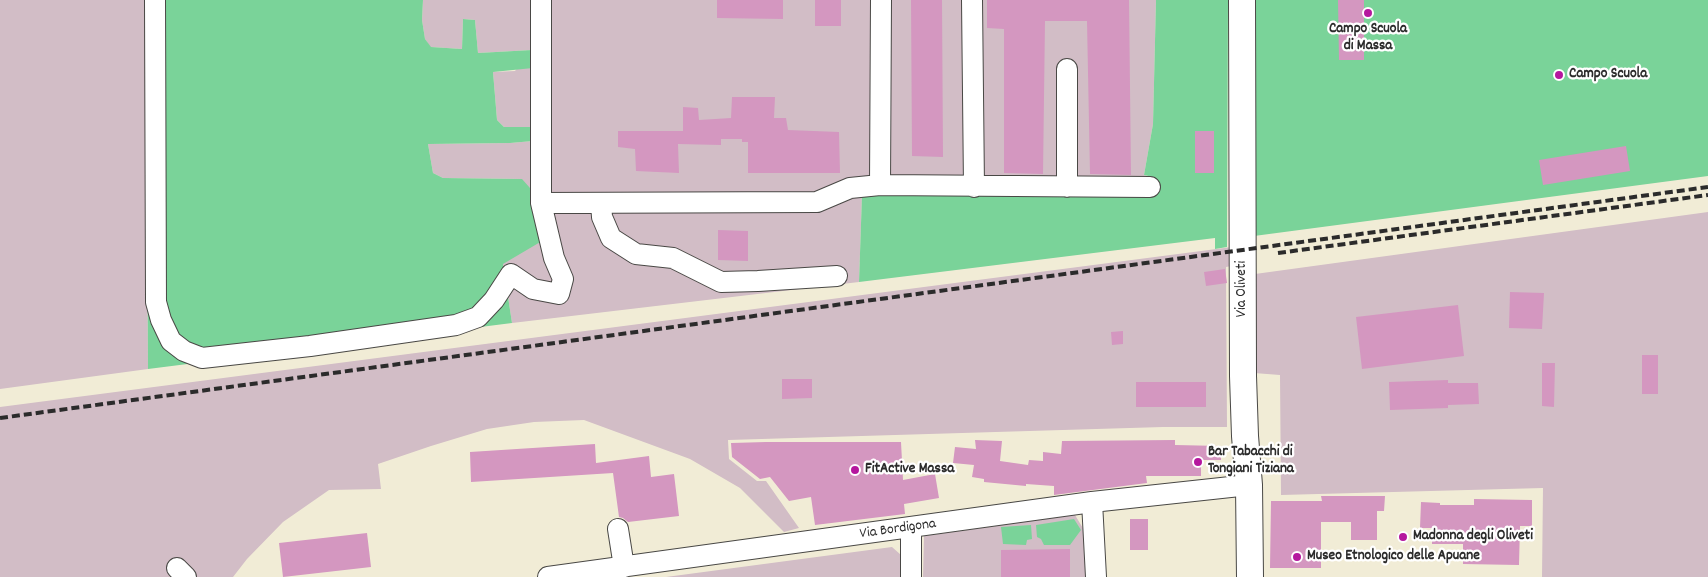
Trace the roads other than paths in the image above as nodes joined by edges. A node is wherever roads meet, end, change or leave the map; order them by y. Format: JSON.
{"nodes":[{"id":1,"x":155,"y":0,"type":"edge"},
{"id":2,"x":541,"y":0,"type":"edge"},
{"id":3,"x":881,"y":0,"type":"edge"},
{"id":4,"x":972,"y":0,"type":"edge"},
{"id":5,"x":1242,"y":0,"type":"edge"},
{"id":6,"x":1067,"y":68,"type":"dead end"},
{"id":7,"x":880,"y":186,"type":"junction"},
{"id":8,"x":974,"y":187,"type":"junction"},
{"id":9,"x":1067,"y":187,"type":"junction"},
{"id":10,"x":1150,"y":187,"type":"dead end"},
{"id":11,"x":541,"y":203,"type":"junction"},
{"id":12,"x":601,"y":203,"type":"junction"},
{"id":13,"x":837,"y":276,"type":"dead end"},
{"id":14,"x":1249,"y":484,"type":"junction"},
{"id":15,"x":1092,"y":502,"type":"junction"},
{"id":16,"x":911,"y":528,"type":"junction"},
{"id":17,"x":618,"y":529,"type":"dead end"},
{"id":18,"x":624,"y":567,"type":"junction"},
{"id":19,"x":548,"y":577,"type":"edge"},
{"id":20,"x":911,"y":577,"type":"edge"},
{"id":21,"x":1096,"y":577,"type":"edge"},
{"id":22,"x":1250,"y":577,"type":"edge"}],
"edges":[{"from":1,"to":11,"type":"street"},
{"from":2,"to":11,"type":"street"},
{"from":3,"to":7,"type":"street"},
{"from":4,"to":8,"type":"street"},
{"from":5,"to":14,"type":"main road","name":"Via Oliveti"},
{"from":6,"to":9,"type":"street"},
{"from":7,"to":8,"type":"street"},
{"from":7,"to":12,"type":"street"},
{"from":8,"to":9,"type":"street"},
{"from":9,"to":10,"type":"street"},
{"from":11,"to":12,"type":"street"},
{"from":12,"to":13,"type":"street"},
{"from":14,"to":15,"type":"street","name":"Via Bordigona"},
{"from":14,"to":22,"type":"main road","name":"Via Oliveti"},
{"from":15,"to":16,"type":"street","name":"Via Bordigona"},
{"from":15,"to":21,"type":"street"},
{"from":16,"to":18,"type":"street","name":"Via Bordigona"},
{"from":16,"to":20,"type":"street"},
{"from":17,"to":18,"type":"street"},
{"from":18,"to":19,"type":"street","name":"Via Bordigona"}]}
